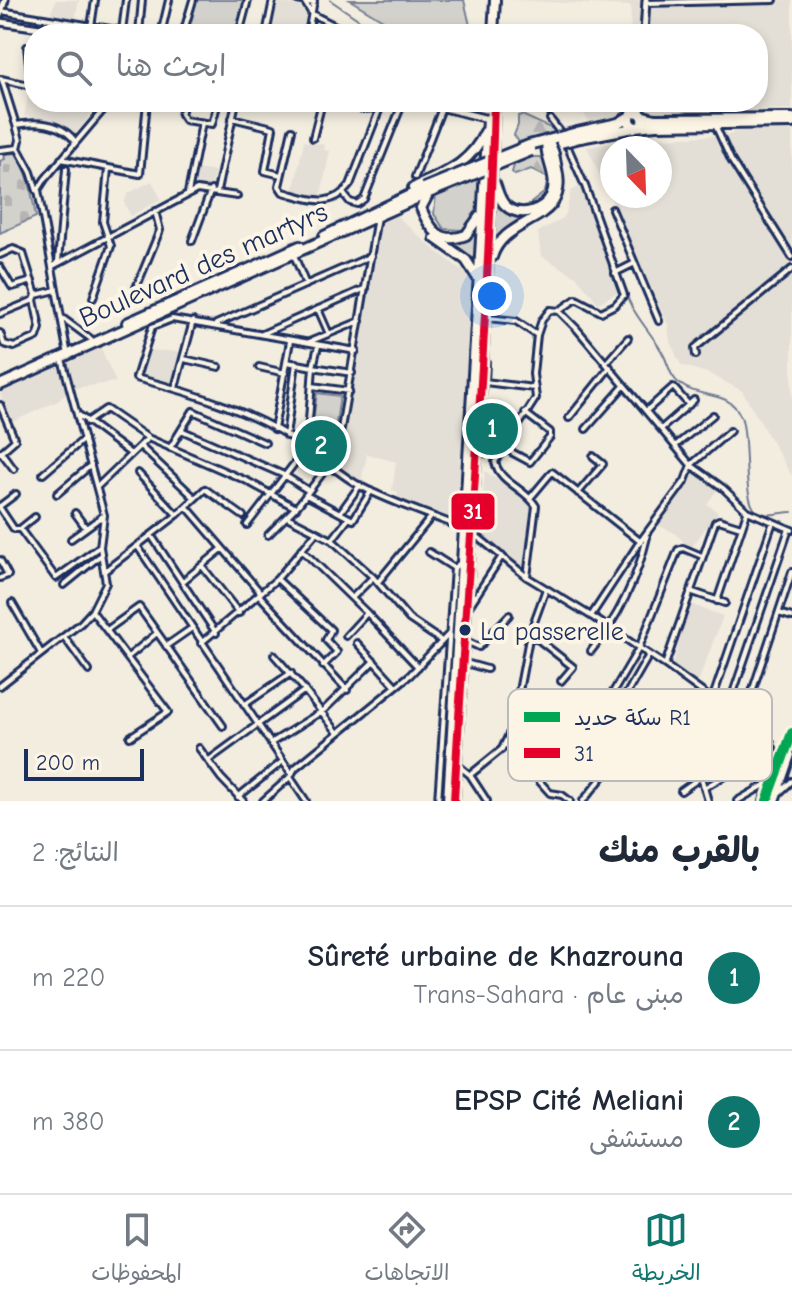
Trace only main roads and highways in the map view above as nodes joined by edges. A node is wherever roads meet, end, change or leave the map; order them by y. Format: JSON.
{"nodes":[{"id":1,"x":497,"y":0,"type":"edge"},
{"id":2,"x":496,"y":24,"type":"edge"},
{"id":3,"x":490,"y":112,"type":"edge"},
{"id":4,"x":492,"y":112,"type":"edge"},
{"id":5,"x":631,"y":115,"type":"junction"},
{"id":6,"x":642,"y":116,"type":"junction"},
{"id":7,"x":792,"y":120,"type":"edge"},
{"id":8,"x":488,"y":121,"type":"junction"},
{"id":9,"x":637,"y":127,"type":"junction"},
{"id":10,"x":578,"y":135,"type":"junction"},
{"id":11,"x":553,"y":142,"type":"junction"},
{"id":12,"x":530,"y":148,"type":"junction"},
{"id":13,"x":549,"y":160,"type":"junction"},
{"id":14,"x":493,"y":169,"type":"junction"},
{"id":15,"x":426,"y":191,"type":"junction"},
{"id":16,"x":415,"y":197,"type":"junction"},
{"id":17,"x":483,"y":205,"type":"junction"},
{"id":18,"x":401,"y":206,"type":"junction"},
{"id":19,"x":420,"y":209,"type":"junction"},
{"id":20,"x":337,"y":228,"type":"junction"},
{"id":21,"x":484,"y":282,"type":"junction"},
{"id":22,"x":146,"y":322,"type":"junction"},
{"id":23,"x":64,"y":353,"type":"junction"},
{"id":24,"x":0,"y":382,"type":"edge"},
{"id":25,"x":467,"y":529,"type":"junction"},
{"id":26,"x":451,"y":801,"type":"edge"}],
"edges":[{"from":1,"to":2,"type":"highway"},
{"from":3,"to":8,"type":"highway"},
{"from":4,"to":14,"type":"highway"},
{"from":5,"to":6,"type":"highway"},
{"from":5,"to":9,"type":"highway"},
{"from":5,"to":10,"type":"highway"},
{"from":6,"to":7,"type":"highway"},
{"from":6,"to":9,"type":"highway"},
{"from":7,"to":9,"type":"highway"},
{"from":8,"to":17,"type":"highway"},
{"from":8,"to":20,"type":"highway"},
{"from":9,"to":10,"type":"highway"},
{"from":10,"to":11,"type":"highway","bridge":true},
{"from":11,"to":12,"type":"highway"},
{"from":11,"to":13,"type":"highway"},
{"from":11,"to":21,"type":"highway"},
{"from":12,"to":13,"type":"highway"},
{"from":12,"to":15,"type":"highway","bridge":true},
{"from":13,"to":14,"type":"highway"},
{"from":14,"to":21,"type":"highway"},
{"from":15,"to":16,"type":"highway"},
{"from":15,"to":19,"type":"highway"},
{"from":16,"to":18,"type":"highway","name":"Boulevard des martyrs"},
{"from":16,"to":19,"type":"highway"},
{"from":16,"to":20,"type":"highway","name":"Boulevard des martyrs"},
{"from":17,"to":19,"type":"highway"},
{"from":17,"to":21,"type":"highway"},
{"from":18,"to":19,"type":"highway"},
{"from":18,"to":22,"type":"highway","name":"Boulevard des martyrs"},
{"from":19,"to":21,"type":"highway"},
{"from":20,"to":22,"type":"highway","name":"Boulevard des martyrs"},
{"from":21,"to":25,"type":"highway"},
{"from":21,"to":25,"type":"highway"},
{"from":22,"to":23,"type":"highway","name":"Boulevard des martyrs"},
{"from":22,"to":23,"type":"highway","name":"Boulevard des martyrs"},
{"from":23,"to":24,"type":"highway","name":"Boulevard des martyrs"},
{"from":25,"to":26,"type":"highway"},
{"from":25,"to":26,"type":"highway"}]}
